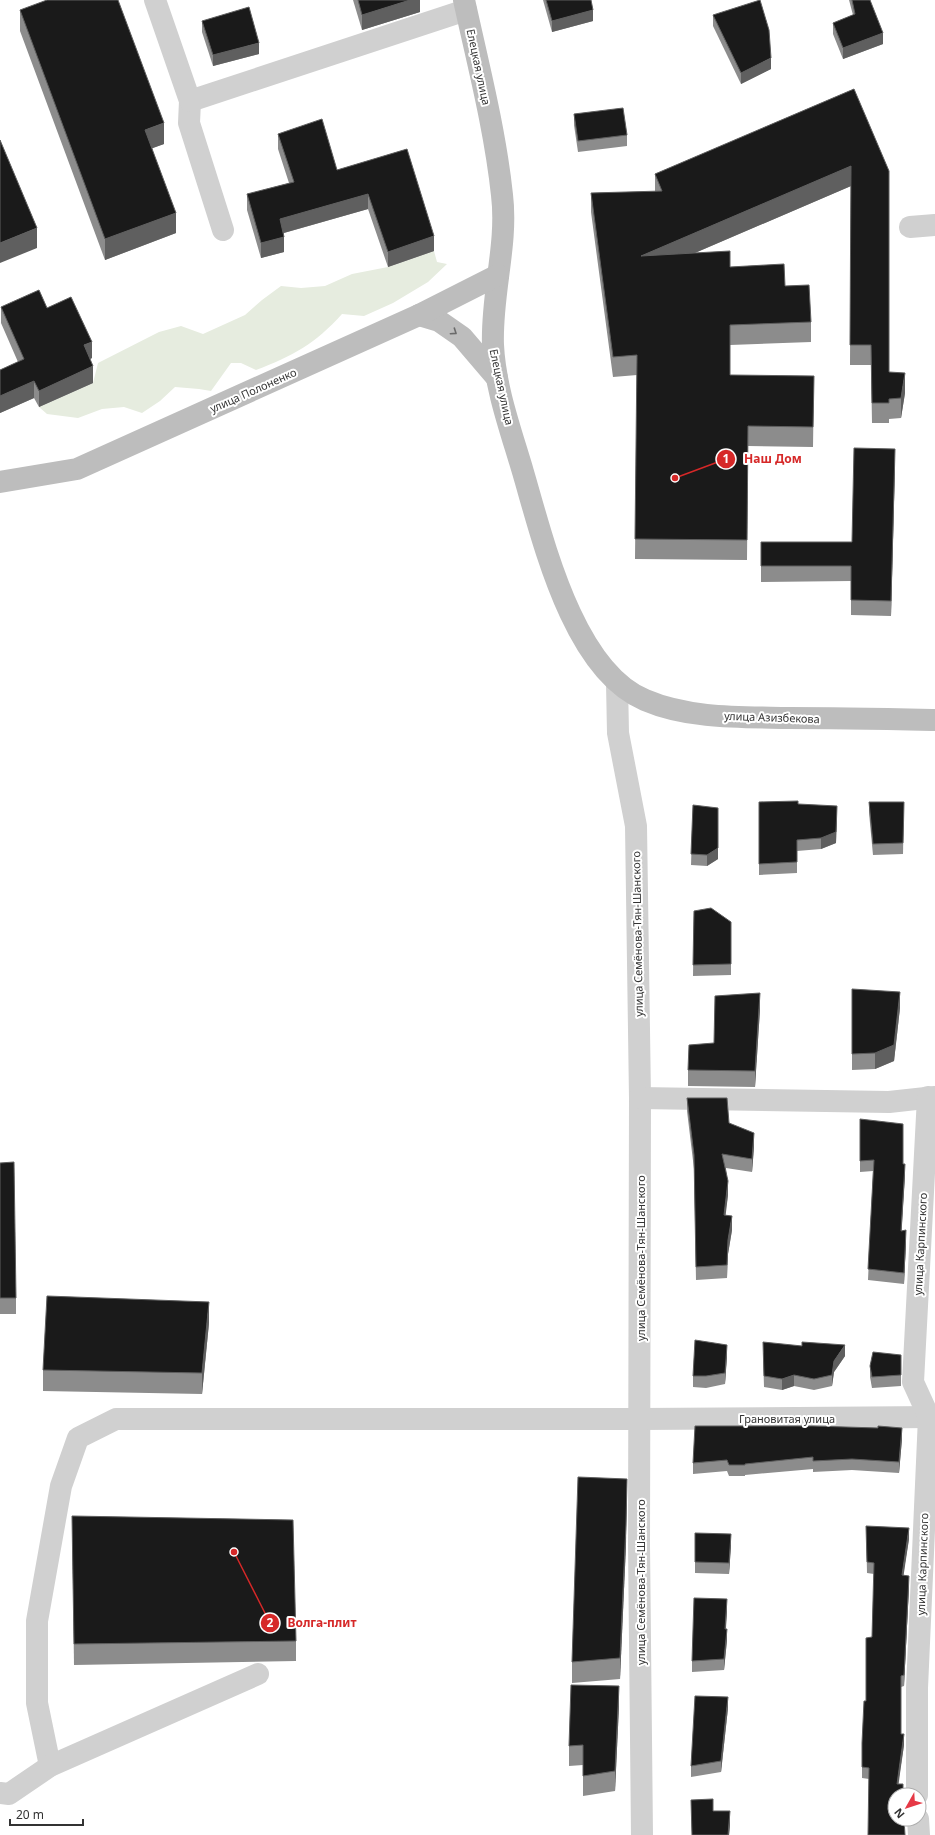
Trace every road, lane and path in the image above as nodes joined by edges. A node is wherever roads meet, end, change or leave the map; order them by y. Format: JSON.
{"nodes":[{"id":1,"x":155,"y":0,"type":"edge"},
{"id":2,"x":465,"y":5,"type":"edge"},
{"id":3,"x":190,"y":101,"type":"junction"},
{"id":4,"x":935,"y":225,"type":"edge"},
{"id":5,"x":910,"y":226,"type":"dead end"},
{"id":6,"x":223,"y":230,"type":"dead end"},
{"id":7,"x":498,"y":275,"type":"junction"},
{"id":8,"x":419,"y":316,"type":"junction"},
{"id":9,"x":497,"y":378,"type":"junction"},
{"id":10,"x":0,"y":482,"type":"edge"},
{"id":11,"x":617,"y":682,"type":"junction"},
{"id":12,"x":935,"y":720,"type":"edge"},
{"id":13,"x":932,"y":1097,"type":"edge"},
{"id":14,"x":640,"y":1098,"type":"junction"},
{"id":15,"x":932,"y":1417,"type":"edge"},
{"id":16,"x":640,"y":1419,"type":"junction"},
{"id":17,"x":258,"y":1674,"type":"dead end"},
{"id":18,"x":50,"y":1766,"type":"junction"},
{"id":19,"x":917,"y":1787,"type":"edge"},
{"id":20,"x":0,"y":1793,"type":"edge"},
{"id":21,"x":642,"y":1835,"type":"edge"}],
"edges":[{"from":1,"to":3,"type":"street"},
{"from":2,"to":3,"type":"street"},
{"from":2,"to":7,"type":"main road","name":"Елецкая улица"},
{"from":3,"to":6,"type":"street"},
{"from":4,"to":5,"type":"street"},
{"from":7,"to":8,"type":"main road","name":"улица Полоненко"},
{"from":7,"to":9,"type":"main road","name":"Елецкая улица"},
{"from":8,"to":9,"type":"main road","one_way":true},
{"from":8,"to":10,"type":"main road","name":"улица Полоненко"},
{"from":9,"to":11,"type":"main road","name":"Елецкая улица"},
{"from":11,"to":12,"type":"main road","name":"улица Азизбекова"},
{"from":11,"to":14,"type":"street","name":"улица Семёнова-Тян-Шанского"},
{"from":13,"to":14,"type":"street"},
{"from":13,"to":15,"type":"street","name":"улица Карпинского"},
{"from":14,"to":16,"type":"street","name":"улица Семёнова-Тян-Шанского"},
{"from":15,"to":16,"type":"street","name":"Грановитая улица"},
{"from":15,"to":19,"type":"street","name":"улица Карпинского"},
{"from":16,"to":18,"type":"street","name":"Грановитая улица"},
{"from":16,"to":21,"type":"street","name":"улица Семёнова-Тян-Шанского"},
{"from":17,"to":18,"type":"street"},
{"from":18,"to":20,"type":"street"}]}
